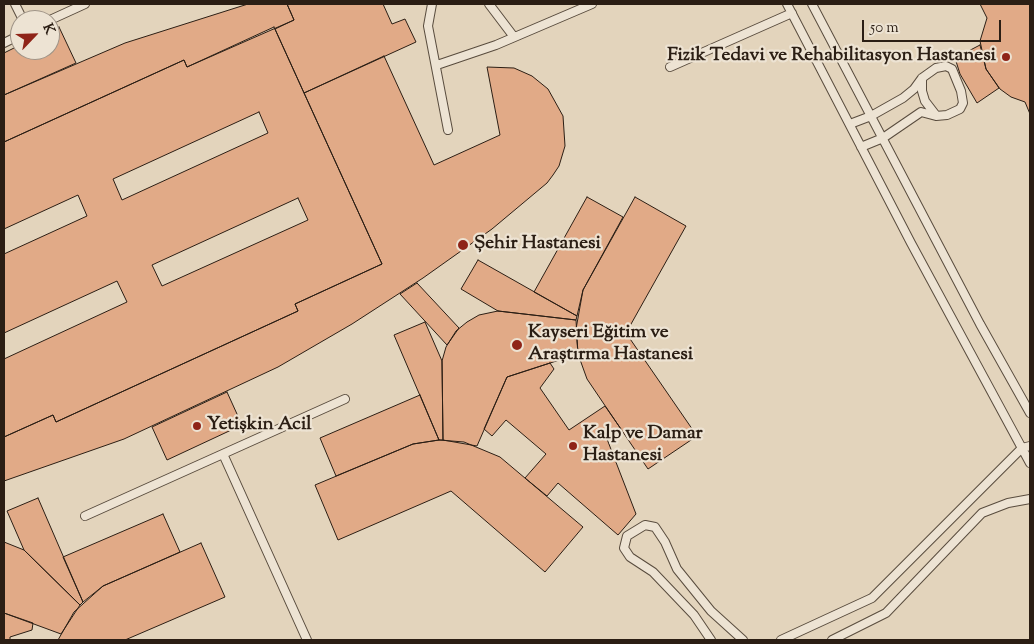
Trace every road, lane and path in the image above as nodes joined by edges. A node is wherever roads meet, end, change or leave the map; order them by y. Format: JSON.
{"nodes":[{"id":1,"x":85,"y":4,"type":"edge"},
{"id":2,"x":432,"y":4,"type":"edge"},
{"id":3,"x":489,"y":4,"type":"edge"},
{"id":4,"x":592,"y":4,"type":"edge"},
{"id":5,"x":788,"y":4,"type":"edge"},
{"id":6,"x":812,"y":4,"type":"edge"},
{"id":7,"x":792,"y":13,"type":"junction"},
{"id":8,"x":60,"y":15,"type":"edge"},
{"id":9,"x":514,"y":37,"type":"junction"},
{"id":10,"x":437,"y":65,"type":"junction"},
{"id":11,"x":670,"y":67,"type":"dead end"},
{"id":12,"x":922,"y":78,"type":"junction"},
{"id":13,"x":871,"y":116,"type":"junction"},
{"id":14,"x":936,"y":116,"type":"junction"},
{"id":15,"x":850,"y":124,"type":"junction"},
{"id":16,"x":448,"y":130,"type":"dead end"},
{"id":17,"x":883,"y":138,"type":"junction"},
{"id":18,"x":861,"y":147,"type":"junction"},
{"id":19,"x":345,"y":399,"type":"dead end"},
{"id":20,"x":1030,"y":414,"type":"edge"},
{"id":21,"x":1026,"y":447,"type":"edge"},
{"id":22,"x":223,"y":454,"type":"junction"},
{"id":23,"x":1030,"y":463,"type":"edge"},
{"id":24,"x":1030,"y":500,"type":"edge"},
{"id":25,"x":85,"y":516,"type":"dead end"},
{"id":26,"x":307,"y":640,"type":"edge"},
{"id":27,"x":711,"y":640,"type":"edge"},
{"id":28,"x":743,"y":640,"type":"edge"},
{"id":29,"x":781,"y":640,"type":"edge"},
{"id":30,"x":832,"y":640,"type":"edge"}],
"edges":[{"from":1,"to":8,"type":"lane"},
{"from":2,"to":10,"type":"lane"},
{"from":3,"to":9,"type":"lane"},
{"from":4,"to":9,"type":"lane"},
{"from":5,"to":7,"type":"lane"},
{"from":6,"to":13,"type":"lane"},
{"from":7,"to":11,"type":"lane"},
{"from":7,"to":15,"type":"lane"},
{"from":9,"to":10,"type":"lane"},
{"from":10,"to":16,"type":"lane"},
{"from":12,"to":13,"type":"lane"},
{"from":12,"to":14,"type":"lane"},
{"from":12,"to":14,"type":"lane"},
{"from":13,"to":15,"type":"lane"},
{"from":13,"to":17,"type":"lane"},
{"from":14,"to":17,"type":"lane"},
{"from":15,"to":18,"type":"lane"},
{"from":17,"to":18,"type":"lane"},
{"from":17,"to":20,"type":"lane"},
{"from":18,"to":21,"type":"lane"},
{"from":19,"to":22,"type":"lane"},
{"from":21,"to":23,"type":"lane"},
{"from":21,"to":29,"type":"lane"},
{"from":22,"to":25,"type":"lane"},
{"from":22,"to":26,"type":"lane"},
{"from":24,"to":30,"type":"lane"},
{"from":27,"to":28,"type":"lane"}]}
